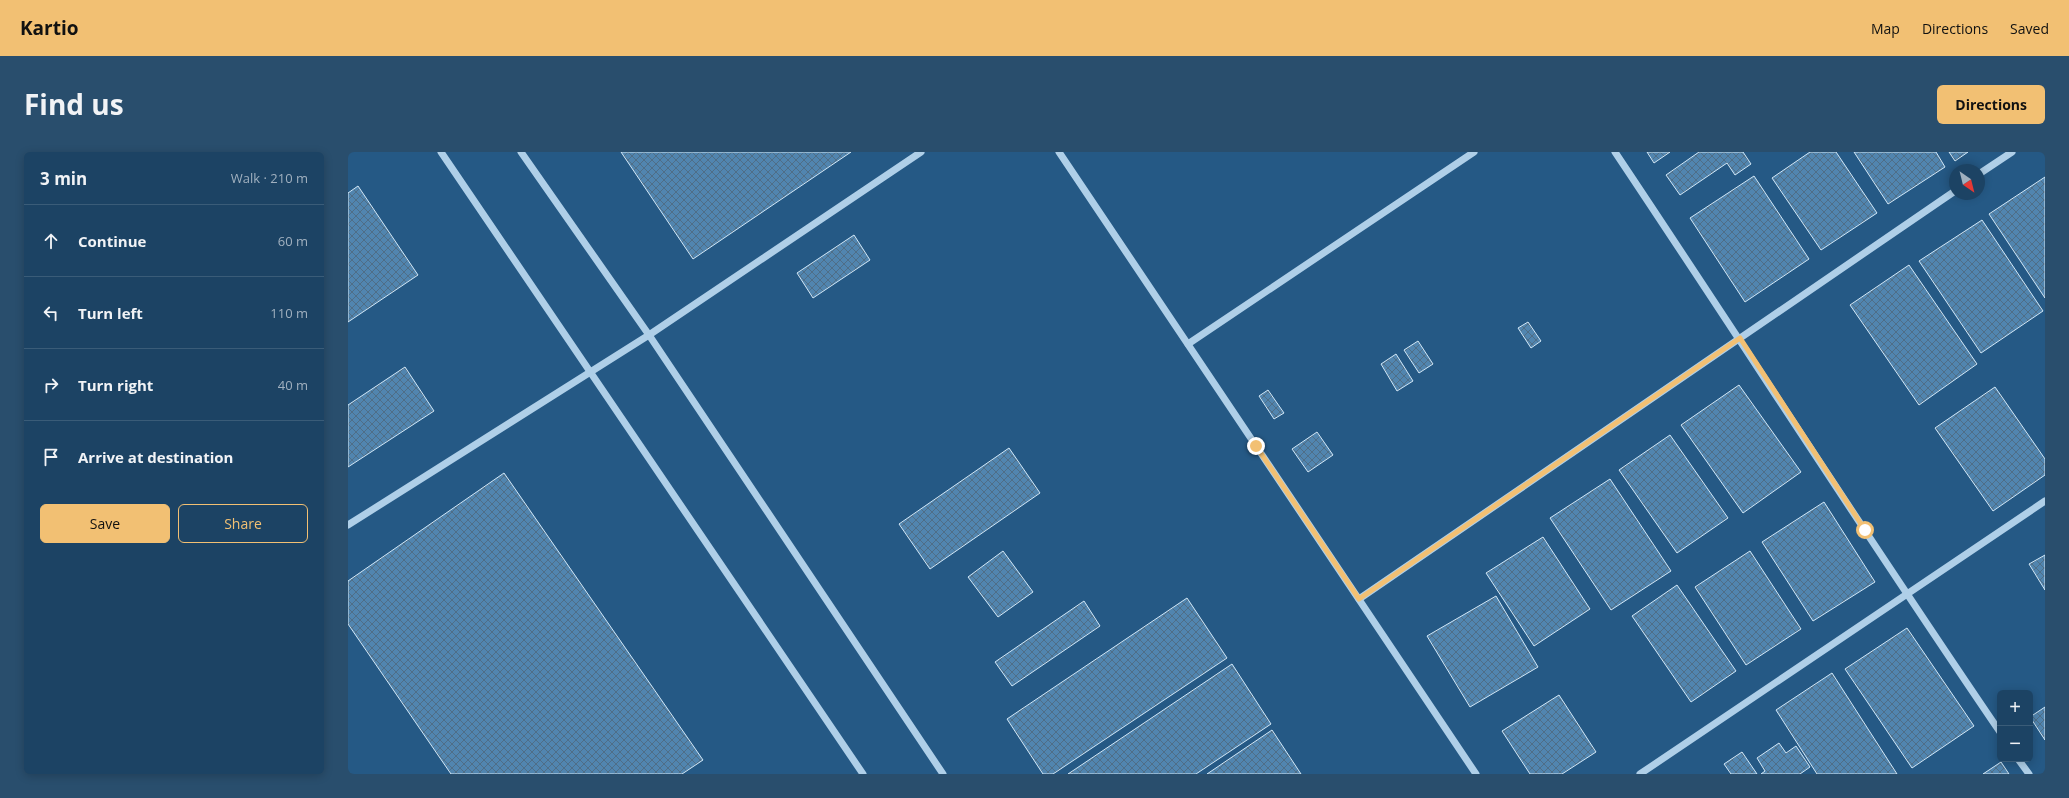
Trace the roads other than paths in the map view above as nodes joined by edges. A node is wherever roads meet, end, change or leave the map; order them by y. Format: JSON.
{"nodes":[{"id":1,"x":441,"y":152,"type":"edge"},
{"id":2,"x":521,"y":152,"type":"edge"},
{"id":3,"x":921,"y":152,"type":"edge"},
{"id":4,"x":1059,"y":152,"type":"edge"},
{"id":5,"x":1474,"y":152,"type":"edge"},
{"id":6,"x":1615,"y":152,"type":"edge"},
{"id":7,"x":2012,"y":152,"type":"edge"},
{"id":8,"x":1985,"y":170,"type":"edge"},
{"id":9,"x":1949,"y":195,"type":"edge"},
{"id":10,"x":649,"y":335,"type":"junction"},
{"id":11,"x":1740,"y":338,"type":"junction"},
{"id":12,"x":1188,"y":344,"type":"junction"},
{"id":13,"x":589,"y":373,"type":"junction"},
{"id":14,"x":2045,"y":501,"type":"edge"},
{"id":15,"x":348,"y":525,"type":"edge"},
{"id":16,"x":1906,"y":595,"type":"junction"},
{"id":17,"x":1359,"y":599,"type":"junction"},
{"id":18,"x":1997,"y":728,"type":"edge"},
{"id":19,"x":2020,"y":762,"type":"edge"},
{"id":20,"x":863,"y":774,"type":"edge"},
{"id":21,"x":943,"y":774,"type":"edge"},
{"id":22,"x":1476,"y":774,"type":"edge"},
{"id":23,"x":1640,"y":774,"type":"edge"},
{"id":24,"x":2029,"y":774,"type":"edge"}],
"edges":[{"from":1,"to":13,"type":"street"},
{"from":2,"to":10,"type":"street"},
{"from":3,"to":10,"type":"street"},
{"from":4,"to":12,"type":"street"},
{"from":5,"to":12,"type":"street"},
{"from":6,"to":11,"type":"street"},
{"from":7,"to":8,"type":"street"},
{"from":9,"to":11,"type":"street"},
{"from":10,"to":13,"type":"street"},
{"from":10,"to":21,"type":"street"},
{"from":11,"to":16,"type":"street"},
{"from":11,"to":17,"type":"street"},
{"from":12,"to":17,"type":"street"},
{"from":13,"to":15,"type":"street"},
{"from":13,"to":20,"type":"street"},
{"from":14,"to":16,"type":"street"},
{"from":16,"to":18,"type":"street"},
{"from":16,"to":23,"type":"street"},
{"from":17,"to":22,"type":"street"},
{"from":19,"to":24,"type":"street"}]}
